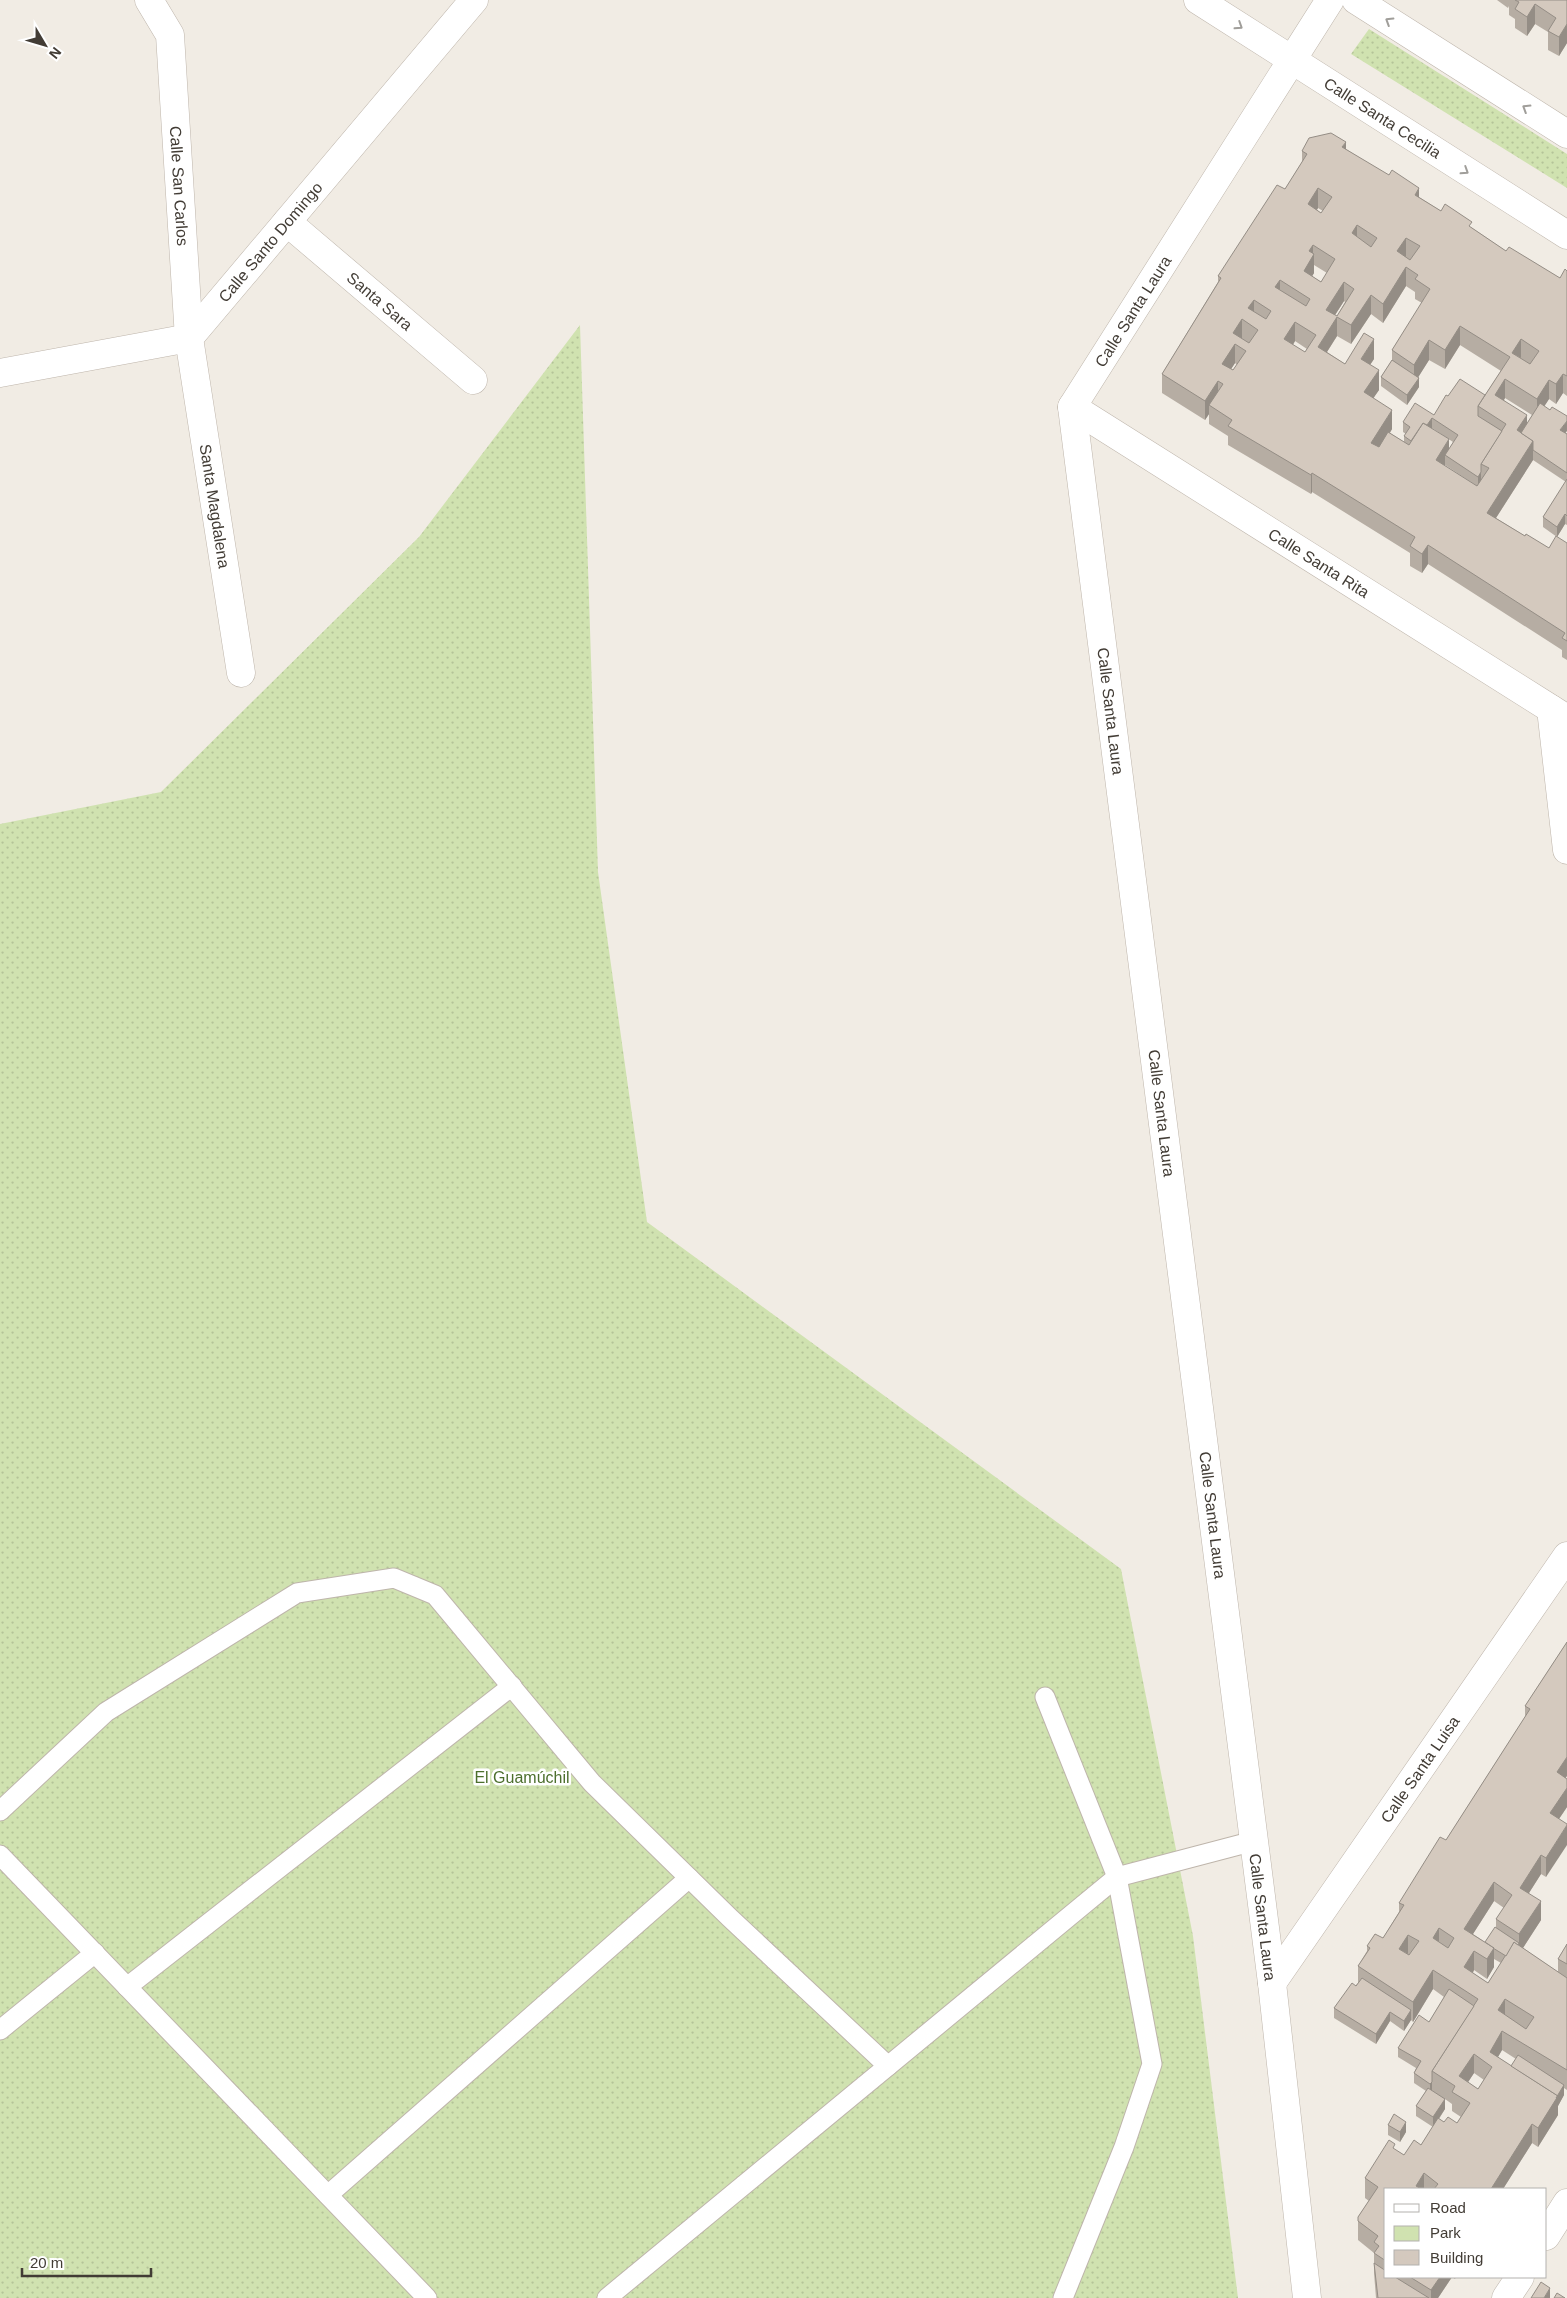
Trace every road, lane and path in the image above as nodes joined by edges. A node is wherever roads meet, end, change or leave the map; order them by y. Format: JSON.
{"nodes":[{"id":1,"x":148,"y":0,"type":"edge"},
{"id":2,"x":474,"y":0,"type":"edge"},
{"id":3,"x":1198,"y":0,"type":"edge"},
{"id":4,"x":1330,"y":0,"type":"edge"},
{"id":5,"x":1356,"y":0,"type":"edge"},
{"id":6,"x":1291,"y":60,"type":"junction"},
{"id":7,"x":1567,"y":134,"type":"edge"},
{"id":8,"x":287,"y":222,"type":"junction"},
{"id":9,"x":1567,"y":236,"type":"edge"},
{"id":10,"x":189,"y":338,"type":"junction"},
{"id":11,"x":0,"y":373,"type":"edge"},
{"id":12,"x":473,"y":380,"type":"dead end"},
{"id":13,"x":1072,"y":406,"type":"junction"},
{"id":14,"x":242,"y":673,"type":"dead end"},
{"id":15,"x":1559,"y":714,"type":"edge"},
{"id":16,"x":1567,"y":850,"type":"edge"},
{"id":17,"x":1567,"y":1556,"type":"edge"},
{"id":18,"x":512,"y":1686,"type":"junction"},
{"id":19,"x":1045,"y":1697,"type":"dead end"},
{"id":20,"x":0,"y":1811,"type":"edge"},
{"id":21,"x":1254,"y":1841,"type":"junction"},
{"id":22,"x":0,"y":1855,"type":"edge"},
{"id":23,"x":1117,"y":1876,"type":"junction"},
{"id":24,"x":689,"y":1878,"type":"junction"},
{"id":25,"x":95,"y":1953,"type":"junction"},
{"id":26,"x":1272,"y":1983,"type":"junction"},
{"id":27,"x":127,"y":1987,"type":"junction"},
{"id":28,"x":0,"y":2030,"type":"edge"},
{"id":29,"x":888,"y":2066,"type":"junction"},
{"id":30,"x":328,"y":2195,"type":"junction"},
{"id":31,"x":1567,"y":2203,"type":"edge"},
{"id":32,"x":1547,"y":2234,"type":"edge"},
{"id":33,"x":1519,"y":2278,"type":"edge"},
{"id":34,"x":427,"y":2298,"type":"edge"},
{"id":35,"x":607,"y":2298,"type":"edge"},
{"id":36,"x":1063,"y":2298,"type":"edge"},
{"id":37,"x":1307,"y":2298,"type":"edge"},
{"id":38,"x":1506,"y":2298,"type":"edge"}],
"edges":[{"from":1,"to":10,"type":"street","name":"Calle San Carlos"},
{"from":2,"to":8,"type":"street","name":"Calle Santo Domingo"},
{"from":3,"to":6,"type":"street","name":"Calle Santa Cecilia","one_way":true},
{"from":4,"to":6,"type":"street","name":"Calle Santa Laura"},
{"from":7,"to":5,"type":"street","one_way":true},
{"from":6,"to":9,"type":"street","name":"Calle Santa Cecilia","one_way":true},
{"from":6,"to":13,"type":"street","name":"Calle Santa Laura"},
{"from":8,"to":10,"type":"street","name":"Calle Santo Domingo"},
{"from":8,"to":12,"type":"street","name":"Santa Sara"},
{"from":10,"to":11,"type":"street"},
{"from":10,"to":14,"type":"street","name":"Santa Magdalena"},
{"from":13,"to":15,"type":"street","name":"Calle Santa Rita"},
{"from":13,"to":21,"type":"street","name":"Calle Santa Laura"},
{"from":15,"to":16,"type":"street"},
{"from":17,"to":26,"type":"street","name":"Calle Santa Luisa"},
{"from":18,"to":20,"type":"lane"},
{"from":18,"to":24,"type":"lane"},
{"from":18,"to":27,"type":"lane"},
{"from":19,"to":23,"type":"lane"},
{"from":21,"to":23,"type":"lane"},
{"from":21,"to":26,"type":"street","name":"Calle Santa Laura"},
{"from":22,"to":25,"type":"lane"},
{"from":23,"to":29,"type":"lane"},
{"from":23,"to":36,"type":"lane"},
{"from":24,"to":29,"type":"lane"},
{"from":24,"to":30,"type":"lane"},
{"from":25,"to":27,"type":"lane"},
{"from":25,"to":28,"type":"lane"},
{"from":26,"to":37,"type":"street","name":"Calle Santa Laura"},
{"from":27,"to":30,"type":"lane"},
{"from":29,"to":35,"type":"lane"},
{"from":30,"to":34,"type":"lane"},
{"from":31,"to":32,"type":"street"},
{"from":33,"to":38,"type":"street"}]}
